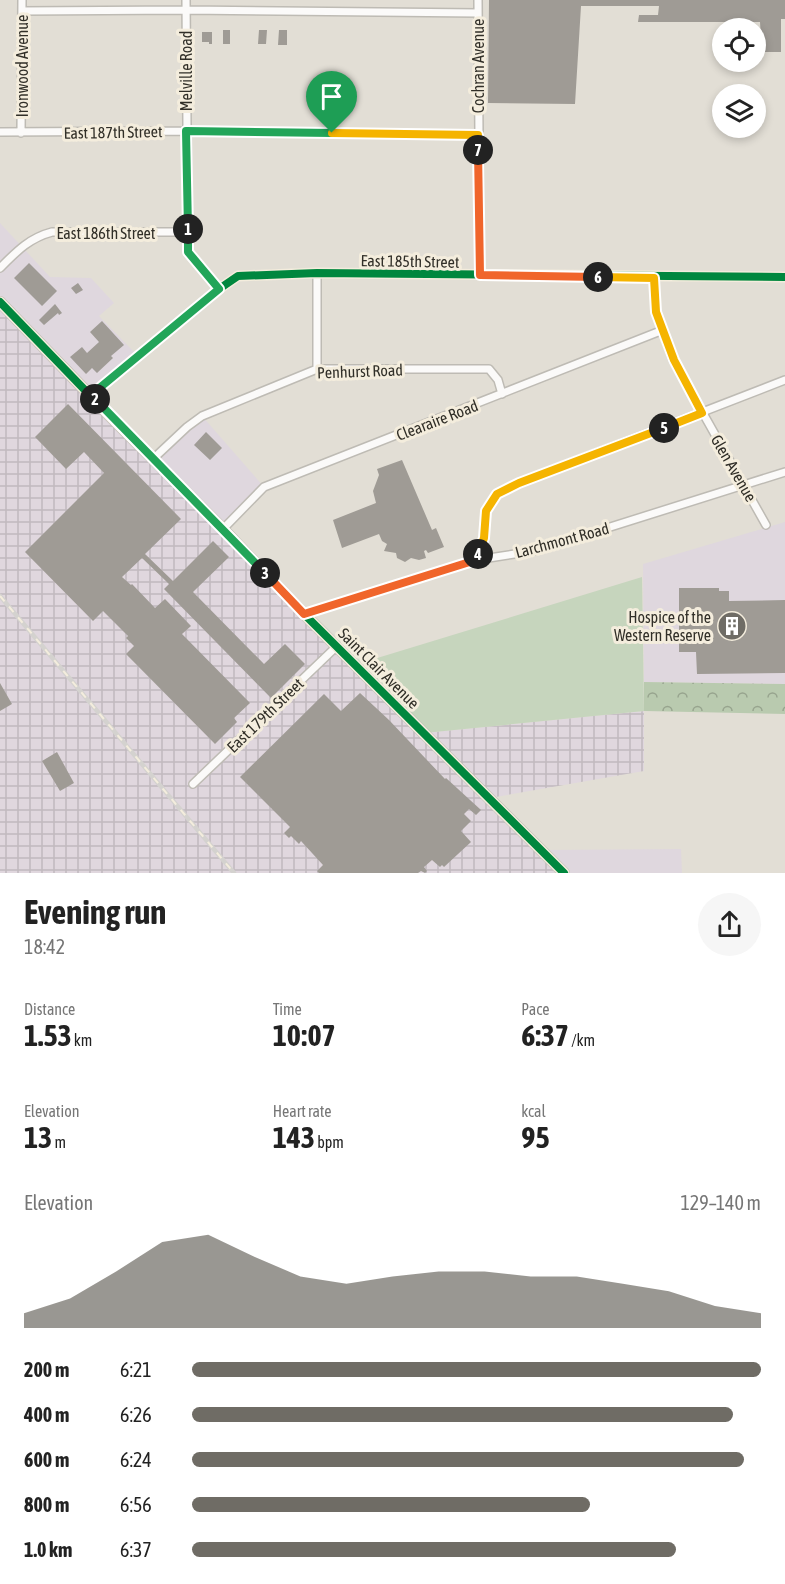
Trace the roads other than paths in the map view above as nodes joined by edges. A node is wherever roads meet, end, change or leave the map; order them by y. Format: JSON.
{"nodes":[{"id":1,"x":22,"y":0,"type":"edge"},
{"id":2,"x":186,"y":0,"type":"edge"},
{"id":3,"x":478,"y":0,"type":"edge"},
{"id":4,"x":186,"y":10,"type":"junction"},
{"id":5,"x":22,"y":11,"type":"junction"},
{"id":6,"x":478,"y":13,"type":"junction"},
{"id":7,"x":186,"y":131,"type":"junction"},
{"id":8,"x":0,"y":132,"type":"edge"},
{"id":9,"x":21,"y":133,"type":"junction"},
{"id":10,"x":478,"y":135,"type":"junction"},
{"id":11,"x":188,"y":232,"type":"junction"},
{"id":12,"x":0,"y":268,"type":"edge"},
{"id":13,"x":317,"y":273,"type":"junction"},
{"id":14,"x":480,"y":275,"type":"junction"},
{"id":15,"x":785,"y":277,"type":"edge"},
{"id":16,"x":654,"y":278,"type":"junction"},
{"id":17,"x":219,"y":289,"type":"junction"},
{"id":18,"x":0,"y":302,"type":"edge"},
{"id":19,"x":663,"y":330,"type":"junction"},
{"id":20,"x":317,"y":369,"type":"junction"},
{"id":21,"x":785,"y":380,"type":"edge"},
{"id":22,"x":502,"y":394,"type":"junction"},
{"id":23,"x":91,"y":395,"type":"junction"},
{"id":24,"x":702,"y":413,"type":"junction"},
{"id":25,"x":154,"y":458,"type":"junction"},
{"id":26,"x":785,"y":472,"type":"edge"},
{"id":27,"x":743,"y":485,"type":"junction"},
{"id":28,"x":766,"y":525,"type":"dead end"},
{"id":29,"x":223,"y":529,"type":"junction"},
{"id":30,"x":476,"y":560,"type":"junction"},
{"id":31,"x":304,"y":614,"type":"junction"},
{"id":32,"x":337,"y":646,"type":"junction"},
{"id":33,"x":193,"y":784,"type":"dead end"},
{"id":34,"x":564,"y":873,"type":"edge"}],
"edges":[{"from":1,"to":5,"type":"street","name":"Ironwood Avenue"},
{"from":2,"to":4,"type":"street","name":"Melville Road"},
{"from":3,"to":6,"type":"street","name":"Cochran Avenue"},
{"from":4,"to":5,"type":"street"},
{"from":4,"to":6,"type":"street"},
{"from":4,"to":7,"type":"street","name":"Melville Road"},
{"from":5,"to":9,"type":"street","name":"Ironwood Avenue"},
{"from":6,"to":10,"type":"street","name":"Cochran Avenue"},
{"from":7,"to":9,"type":"street","name":"East 187th Street"},
{"from":7,"to":10,"type":"street","name":"East 187th Street"},
{"from":7,"to":11,"type":"street","name":"Melville Road"},
{"from":8,"to":9,"type":"street","name":"East 187th Street"},
{"from":10,"to":14,"type":"street","name":"Cochran Avenue"},
{"from":11,"to":12,"type":"street","name":"East 186th Street"},
{"from":11,"to":17,"type":"street","name":"Melville Road"},
{"from":13,"to":14,"type":"street","name":"East 185th Street"},
{"from":13,"to":17,"type":"street","name":"East 185th Street"},
{"from":13,"to":20,"type":"street"},
{"from":14,"to":16,"type":"street","name":"East 185th Street"},
{"from":15,"to":16,"type":"street","name":"East 185th Street"},
{"from":16,"to":19,"type":"street","name":"Glen Avenue"},
{"from":17,"to":23,"type":"street"},
{"from":18,"to":23,"type":"street","name":"Saint Clair Avenue"},
{"from":19,"to":22,"type":"street","name":"Clearaire Road"},
{"from":19,"to":24,"type":"street","name":"Glen Avenue"},
{"from":20,"to":22,"type":"street","name":"Penhurst Road"},
{"from":20,"to":25,"type":"street","name":"Penhurst Road"},
{"from":21,"to":24,"type":"street"},
{"from":22,"to":29,"type":"street","name":"Clearaire Road"},
{"from":23,"to":25,"type":"street","name":"Saint Clair Avenue"},
{"from":24,"to":27,"type":"street","name":"Glen Avenue"},
{"from":24,"to":30,"type":"street"},
{"from":25,"to":29,"type":"street","name":"Saint Clair Avenue"},
{"from":26,"to":27,"type":"street","name":"Larchmont Road"},
{"from":27,"to":28,"type":"street","name":"Glen Avenue"},
{"from":27,"to":30,"type":"street","name":"Larchmont Road"},
{"from":29,"to":31,"type":"street","name":"Saint Clair Avenue"},
{"from":30,"to":31,"type":"street","name":"Larchmont Road"},
{"from":31,"to":32,"type":"street","name":"Saint Clair Avenue"},
{"from":32,"to":33,"type":"street","name":"East 179th Street"},
{"from":32,"to":34,"type":"street","name":"Saint Clair Avenue"}]}
